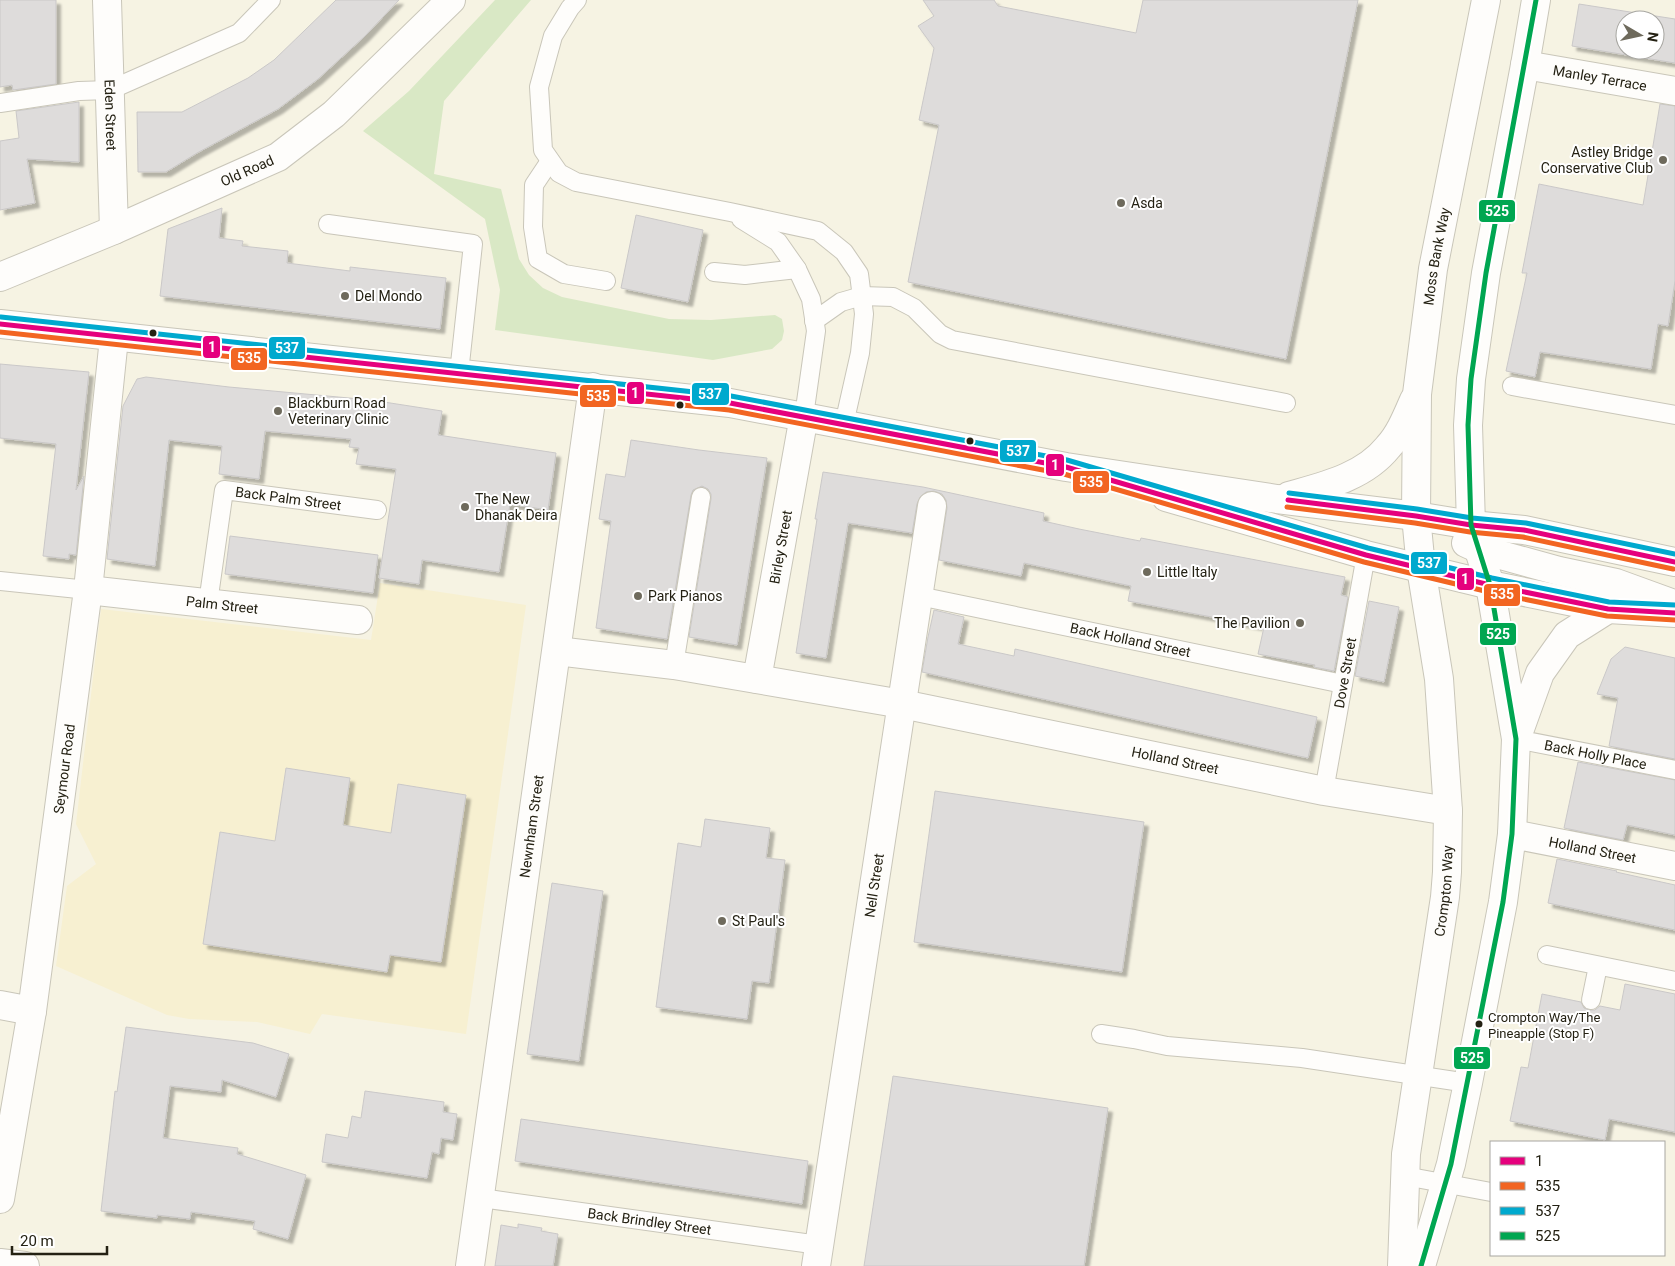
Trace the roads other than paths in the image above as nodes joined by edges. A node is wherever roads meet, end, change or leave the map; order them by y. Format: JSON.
{"nodes":[{"id":1,"x":107,"y":0,"type":"edge"},
{"id":2,"x":271,"y":0,"type":"edge"},
{"id":3,"x":577,"y":0,"type":"edge"},
{"id":4,"x":1486,"y":0,"type":"edge"},
{"id":5,"x":1536,"y":0,"type":"edge"},
{"id":6,"x":446,"y":2,"type":"edge"},
{"id":7,"x":1525,"y":65,"type":"junction"},
{"id":8,"x":110,"y":90,"type":"junction"},
{"id":9,"x":1675,"y":91,"type":"edge"},
{"id":10,"x":0,"y":103,"type":"edge"},
{"id":11,"x":550,"y":161,"type":"junction"},
{"id":12,"x":730,"y":212,"type":"junction"},
{"id":13,"x":328,"y":224,"type":"dead end"},
{"id":14,"x":114,"y":230,"type":"junction"},
{"id":15,"x":797,"y":270,"type":"junction"},
{"id":16,"x":714,"y":272,"type":"dead end"},
{"id":17,"x":0,"y":277,"type":"edge"},
{"id":18,"x":606,"y":281,"type":"dead end"},
{"id":19,"x":862,"y":296,"type":"junction"},
{"id":20,"x":814,"y":321,"type":"junction"},
{"id":21,"x":0,"y":324,"type":"edge"},
{"id":22,"x":114,"y":338,"type":"junction"},
{"id":23,"x":459,"y":373,"type":"junction"},
{"id":24,"x":1512,"y":386,"type":"dead end"},
{"id":25,"x":593,"y":387,"type":"junction"},
{"id":26,"x":1417,"y":394,"type":"junction"},
{"id":27,"x":1286,"y":403,"type":"dead end"},
{"id":28,"x":1675,"y":415,"type":"edge"},
{"id":29,"x":804,"y":416,"type":"junction"},
{"id":30,"x":844,"y":424,"type":"junction"},
{"id":31,"x":1066,"y":468,"type":"junction"},
{"id":32,"x":700,"y":497,"type":"dead end"},
{"id":33,"x":1276,"y":499,"type":"junction"},
{"id":34,"x":932,"y":506,"type":"dead end"},
{"id":35,"x":377,"y":510,"type":"dead end"},
{"id":36,"x":1416,"y":516,"type":"junction"},
{"id":37,"x":1475,"y":537,"type":"junction"},
{"id":38,"x":1366,"y":555,"type":"junction"},
{"id":39,"x":1675,"y":562,"type":"edge"},
{"id":40,"x":1421,"y":568,"type":"junction"},
{"id":41,"x":0,"y":581,"type":"edge"},
{"id":42,"x":1490,"y":585,"type":"junction"},
{"id":43,"x":88,"y":590,"type":"junction"},
{"id":44,"x":919,"y":596,"type":"junction"},
{"id":45,"x":208,"y":603,"type":"junction"},
{"id":46,"x":1675,"y":604,"type":"edge"},
{"id":47,"x":1608,"y":609,"type":"junction"},
{"id":48,"x":1675,"y":613,"type":"edge"},
{"id":49,"x":358,"y":620,"type":"dead end"},
{"id":50,"x":557,"y":651,"type":"junction"},
{"id":51,"x":674,"y":666,"type":"junction"},
{"id":52,"x":758,"y":679,"type":"junction"},
{"id":53,"x":1342,"y":684,"type":"junction"},
{"id":54,"x":902,"y":704,"type":"junction"},
{"id":55,"x":1516,"y":739,"type":"junction"},
{"id":56,"x":1675,"y":770,"type":"edge"},
{"id":57,"x":1324,"y":791,"type":"junction"},
{"id":58,"x":1448,"y":811,"type":"junction"},
{"id":59,"x":1512,"y":834,"type":"junction"},
{"id":60,"x":1675,"y":866,"type":"edge"},
{"id":61,"x":1547,"y":955,"type":"dead end"},
{"id":62,"x":1598,"y":966,"type":"junction"},
{"id":63,"x":1675,"y":981,"type":"edge"},
{"id":64,"x":1591,"y":1000,"type":"dead end"},
{"id":65,"x":0,"y":1005,"type":"edge"},
{"id":66,"x":32,"y":1011,"type":"junction"},
{"id":67,"x":1101,"y":1034,"type":"dead end"},
{"id":68,"x":1419,"y":1075,"type":"junction"},
{"id":69,"x":1468,"y":1083,"type":"junction"},
{"id":70,"x":1405,"y":1176,"type":"junction"},
{"id":71,"x":1445,"y":1182,"type":"junction"},
{"id":72,"x":1490,"y":1192,"type":"edge"},
{"id":73,"x":481,"y":1198,"type":"junction"},
{"id":74,"x":0,"y":1199,"type":"edge"},
{"id":75,"x":817,"y":1256,"type":"edge"},
{"id":76,"x":0,"y":1263,"type":"edge"},
{"id":77,"x":25,"y":1266,"type":"edge"},
{"id":78,"x":470,"y":1266,"type":"edge"},
{"id":79,"x":1402,"y":1266,"type":"edge"},
{"id":80,"x":1421,"y":1266,"type":"edge"}],
"edges":[{"from":1,"to":8,"type":"main road","name":"Eden Street"},
{"from":2,"to":8,"type":"lane"},
{"from":3,"to":11,"type":"lane"},
{"from":4,"to":26,"type":"main road","name":"Moss Bank Way"},
{"from":5,"to":7,"type":"main road"},
{"from":6,"to":14,"type":"main road","name":"Old Road"},
{"from":7,"to":9,"type":"main road","name":"Manley Terrace"},
{"from":7,"to":37,"type":"main road"},
{"from":8,"to":10,"type":"lane"},
{"from":8,"to":14,"type":"main road","name":"Eden Street"},
{"from":11,"to":12,"type":"lane"},
{"from":11,"to":18,"type":"lane"},
{"from":12,"to":15,"type":"lane"},
{"from":12,"to":19,"type":"lane"},
{"from":13,"to":23,"type":"lane"},
{"from":14,"to":17,"type":"main road","name":"Old Road"},
{"from":15,"to":16,"type":"lane"},
{"from":15,"to":20,"type":"lane"},
{"from":19,"to":20,"type":"lane"},
{"from":19,"to":27,"type":"lane"},
{"from":19,"to":30,"type":"lane"},
{"from":20,"to":29,"type":"lane"},
{"from":21,"to":22,"type":"main road"},
{"from":22,"to":23,"type":"main road"},
{"from":22,"to":43,"type":"main road","name":"Seymour Road"},
{"from":23,"to":25,"type":"main road"},
{"from":24,"to":28,"type":"lane"},
{"from":25,"to":29,"type":"main road"},
{"from":25,"to":50,"type":"main road","name":"Newnham Street"},
{"from":26,"to":33,"type":"main road"},
{"from":26,"to":36,"type":"main road","name":"Moss Bank Way"},
{"from":29,"to":30,"type":"main road"},
{"from":29,"to":52,"type":"main road","name":"Birley Street"},
{"from":30,"to":31,"type":"main road"},
{"from":31,"to":33,"type":"main road"},
{"from":31,"to":38,"type":"main road"},
{"from":32,"to":51,"type":"lane"},
{"from":33,"to":36,"type":"main road"},
{"from":34,"to":44,"type":"main road","name":"Nell Street"},
{"from":35,"to":45,"type":"lane","name":"Back Palm Street"},
{"from":36,"to":37,"type":"main road"},
{"from":36,"to":40,"type":"main road","name":"Crompton Way"},
{"from":37,"to":39,"type":"main road"},
{"from":37,"to":42,"type":"main road"},
{"from":37,"to":46,"type":"main road"},
{"from":38,"to":40,"type":"main road"},
{"from":38,"to":53,"type":"lane","name":"Dove Street"},
{"from":40,"to":42,"type":"main road"},
{"from":40,"to":58,"type":"main road","name":"Crompton Way"},
{"from":41,"to":43,"type":"lane"},
{"from":42,"to":47,"type":"main road"},
{"from":42,"to":55,"type":"main road"},
{"from":43,"to":45,"type":"main road","name":"Palm Street"},
{"from":43,"to":66,"type":"main road","name":"Seymour Road"},
{"from":44,"to":53,"type":"lane","name":"Back Holland Street"},
{"from":44,"to":54,"type":"main road","name":"Nell Street"},
{"from":45,"to":49,"type":"main road","name":"Palm Street"},
{"from":47,"to":48,"type":"main road"},
{"from":47,"to":55,"type":"main road"},
{"from":50,"to":51,"type":"main road","name":"Holland Street"},
{"from":50,"to":73,"type":"main road","name":"Newnham Street"},
{"from":51,"to":52,"type":"main road","name":"Holland Street"},
{"from":52,"to":54,"type":"main road","name":"Holland Street"},
{"from":53,"to":57,"type":"lane","name":"Dove Street"},
{"from":54,"to":57,"type":"main road","name":"Holland Street"},
{"from":54,"to":75,"type":"main road","name":"Nell Street"},
{"from":55,"to":56,"type":"lane","name":"Back Holly Place"},
{"from":55,"to":59,"type":"main road"},
{"from":57,"to":58,"type":"main road","name":"Holland Street"},
{"from":58,"to":68,"type":"main road","name":"Crompton Way"},
{"from":59,"to":60,"type":"main road","name":"Holland Street"},
{"from":59,"to":69,"type":"main road"},
{"from":61,"to":62,"type":"lane"},
{"from":62,"to":63,"type":"lane"},
{"from":62,"to":64,"type":"lane"},
{"from":65,"to":66,"type":"main road"},
{"from":66,"to":74,"type":"main road","name":"Seymour Road"},
{"from":67,"to":68,"type":"lane"},
{"from":68,"to":69,"type":"lane"},
{"from":68,"to":70,"type":"main road","name":"Crompton Way"},
{"from":69,"to":71,"type":"main road"},
{"from":70,"to":71,"type":"lane"},
{"from":70,"to":79,"type":"main road","name":"Crompton Way"},
{"from":71,"to":72,"type":"lane"},
{"from":71,"to":80,"type":"main road"},
{"from":73,"to":75,"type":"lane","name":"Back Brindley Street"},
{"from":73,"to":78,"type":"main road","name":"Newnham Street"},
{"from":76,"to":77,"type":"main road"}]}
